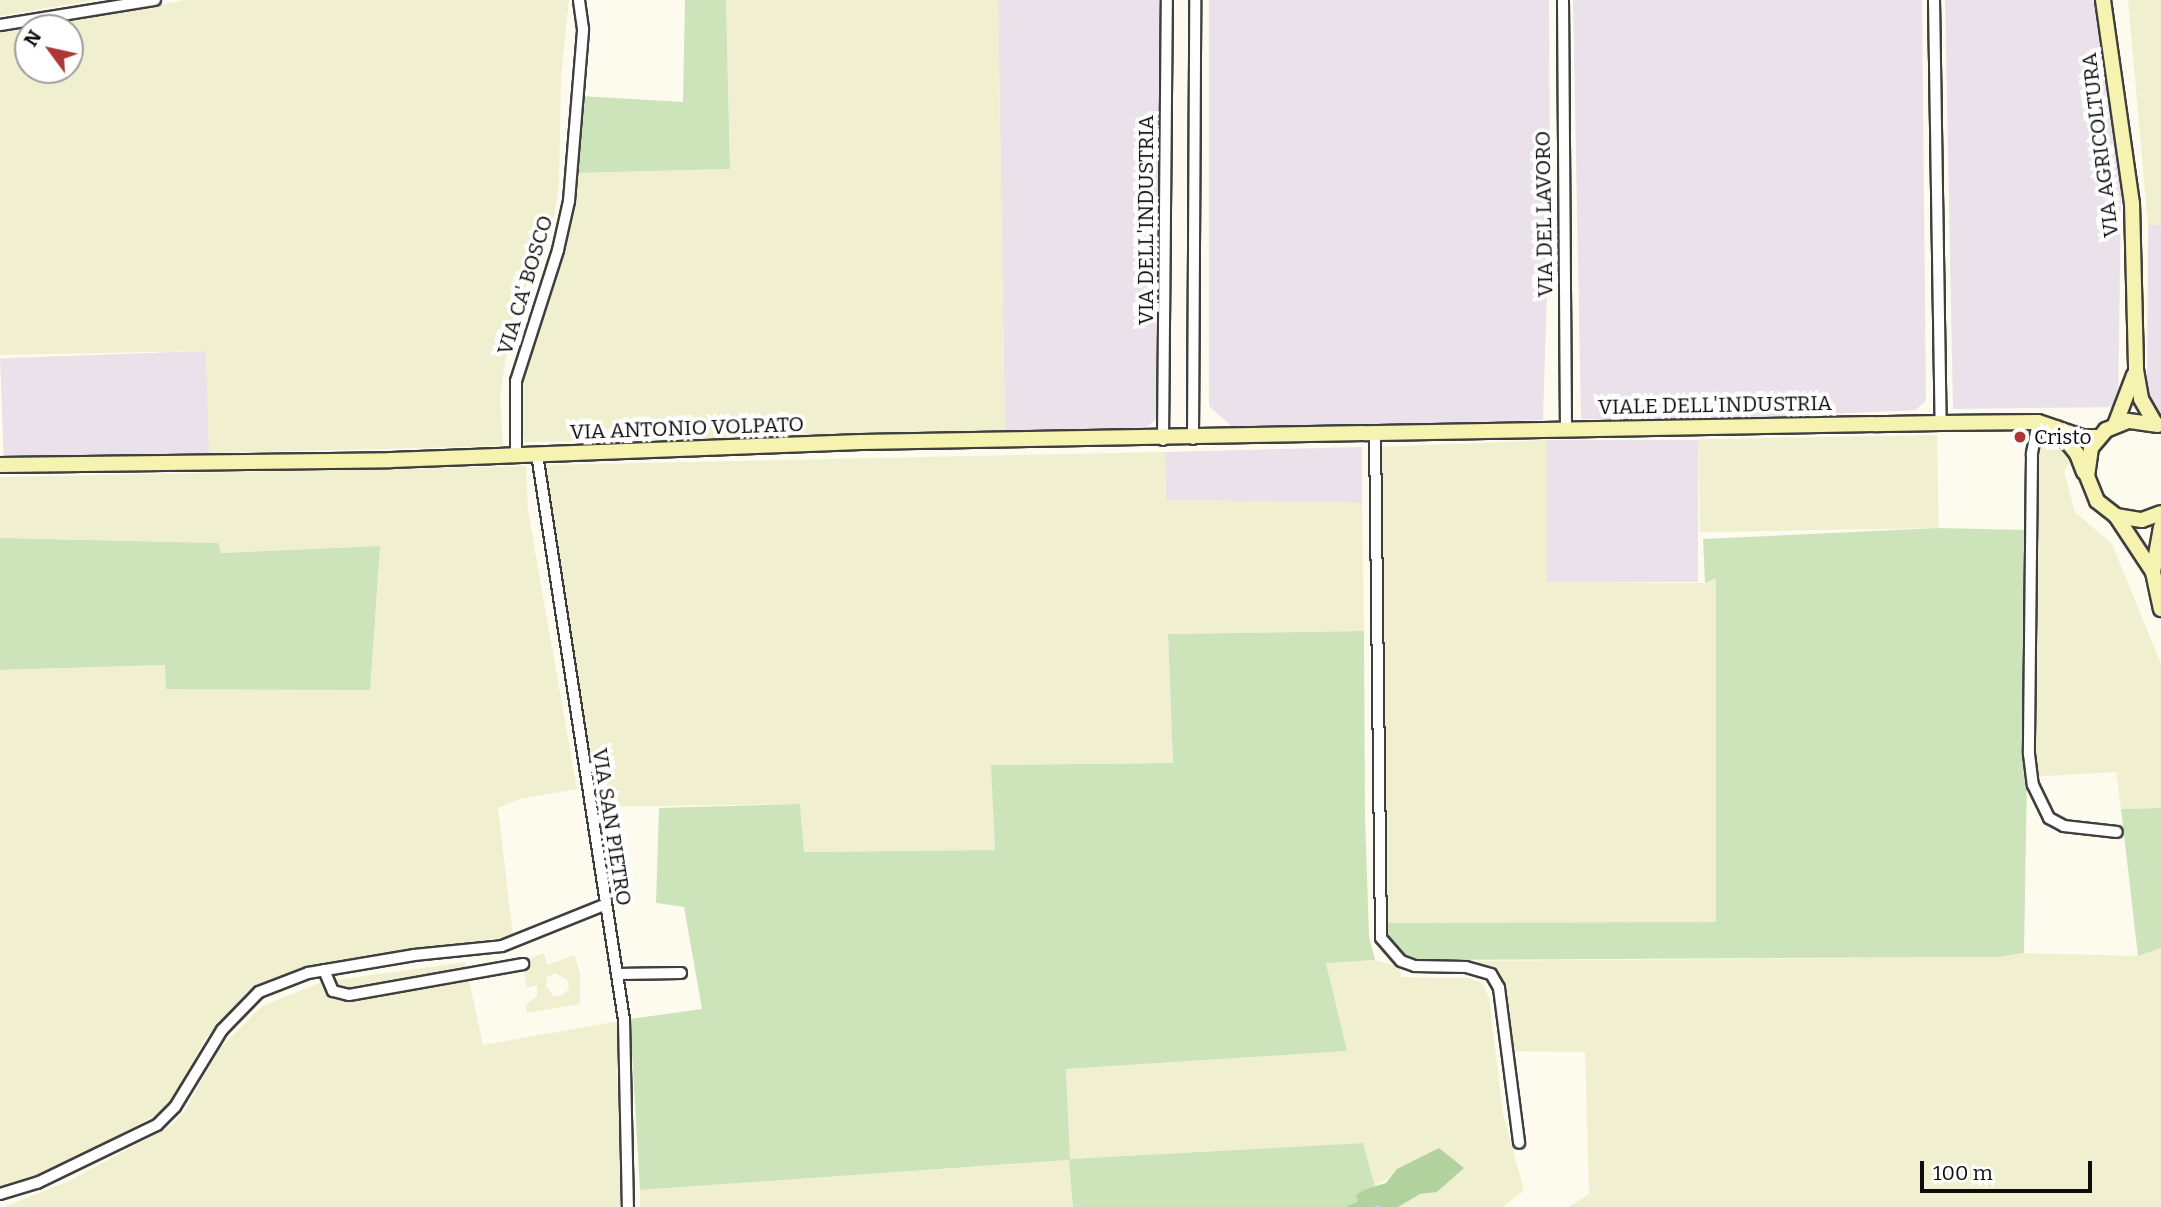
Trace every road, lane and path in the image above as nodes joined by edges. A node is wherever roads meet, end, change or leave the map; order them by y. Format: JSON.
{"nodes":[{"id":1,"x":155,"y":0,"type":"edge"},
{"id":2,"x":579,"y":0,"type":"edge"},
{"id":3,"x":1167,"y":0,"type":"edge"},
{"id":4,"x":1195,"y":0,"type":"edge"},
{"id":5,"x":1563,"y":0,"type":"edge"},
{"id":6,"x":1934,"y":0,"type":"edge"},
{"id":7,"x":2103,"y":0,"type":"edge"},
{"id":8,"x":0,"y":25,"type":"edge"},
{"id":9,"x":2136,"y":370,"type":"junction"},
{"id":10,"x":2038,"y":422,"type":"junction"},
{"id":11,"x":1941,"y":423,"type":"junction"},
{"id":12,"x":2115,"y":425,"type":"junction"},
{"id":13,"x":2158,"y":425,"type":"edge"},
{"id":14,"x":2055,"y":426,"type":"junction"},
{"id":15,"x":1566,"y":428,"type":"junction"},
{"id":16,"x":1375,"y":432,"type":"junction"},
{"id":17,"x":2099,"y":437,"type":"junction"},
{"id":18,"x":1193,"y":439,"type":"junction"},
{"id":19,"x":1163,"y":440,"type":"junction"},
{"id":20,"x":537,"y":454,"type":"junction"},
{"id":21,"x":516,"y":455,"type":"junction"},
{"id":22,"x":0,"y":465,"type":"edge"},
{"id":23,"x":2090,"y":490,"type":"junction"},
{"id":24,"x":2161,"y":513,"type":"edge"},
{"id":25,"x":2116,"y":516,"type":"junction"},
{"id":26,"x":2161,"y":527,"type":"edge"},
{"id":27,"x":2152,"y":572,"type":"junction"},
{"id":28,"x":2161,"y":609,"type":"edge"},
{"id":29,"x":2117,"y":832,"type":"dead end"},
{"id":30,"x":604,"y":905,"type":"junction"},
{"id":31,"x":523,"y":964,"type":"dead end"},
{"id":32,"x":324,"y":970,"type":"junction"},
{"id":33,"x":617,"y":974,"type":"junction"},
{"id":34,"x":679,"y":974,"type":"dead end"},
{"id":35,"x":1519,"y":1143,"type":"dead end"},
{"id":36,"x":0,"y":1195,"type":"edge"},
{"id":37,"x":628,"y":1207,"type":"edge"}],
"edges":[{"from":1,"to":8,"type":"street"},
{"from":2,"to":21,"type":"street","name":"VIA CA' BOSCO"},
{"from":3,"to":19,"type":"street","name":"VIA DELL'INDUSTRIA"},
{"from":4,"to":18,"type":"street"},
{"from":5,"to":15,"type":"street","name":"VIA DEL LAVORO"},
{"from":6,"to":11,"type":"street"},
{"from":7,"to":9,"type":"street","name":"VIA AGRICOLTURA"},
{"from":9,"to":12,"type":"street","name":"VIA AGRICOLTURA"},
{"from":9,"to":13,"type":"street","name":"VIA AGRICOLTURA"},
{"from":10,"to":11,"type":"street","name":"VIALE DELL'INDUSTRIA"},
{"from":10,"to":14,"type":"street","name":"VIALE DELL'INDUSTRIA"},
{"from":10,"to":29,"type":"street"},
{"from":11,"to":15,"type":"street","name":"VIALE DELL'INDUSTRIA"},
{"from":12,"to":13,"type":"street"},
{"from":12,"to":17,"type":"street"},
{"from":14,"to":17,"type":"street","name":"VIALE DELL'INDUSTRIA"},
{"from":14,"to":23,"type":"street"},
{"from":15,"to":16,"type":"street","name":"VIALE DELL'INDUSTRIA"},
{"from":16,"to":18,"type":"street","name":"VIA ANTONIO VOLPATO"},
{"from":16,"to":35,"type":"street"},
{"from":17,"to":23,"type":"street"},
{"from":18,"to":19,"type":"street","name":"VIA ANTONIO VOLPATO"},
{"from":19,"to":20,"type":"street","name":"VIA ANTONIO VOLPATO"},
{"from":20,"to":21,"type":"street","name":"VIA ANTONIO VOLPATO"},
{"from":20,"to":30,"type":"street","name":"VIA SAN PIETRO"},
{"from":21,"to":22,"type":"street","name":"VIA ANTONIO VOLPATO"},
{"from":23,"to":25,"type":"street"},
{"from":24,"to":25,"type":"street"},
{"from":25,"to":27,"type":"street"},
{"from":26,"to":27,"type":"street"},
{"from":27,"to":28,"type":"street"},
{"from":30,"to":32,"type":"street"},
{"from":30,"to":33,"type":"street","name":"VIA SAN PIETRO"},
{"from":31,"to":32,"type":"street"},
{"from":32,"to":36,"type":"street"},
{"from":33,"to":34,"type":"street"},
{"from":33,"to":37,"type":"street","name":"VIA SAN PIETRO"}]}
